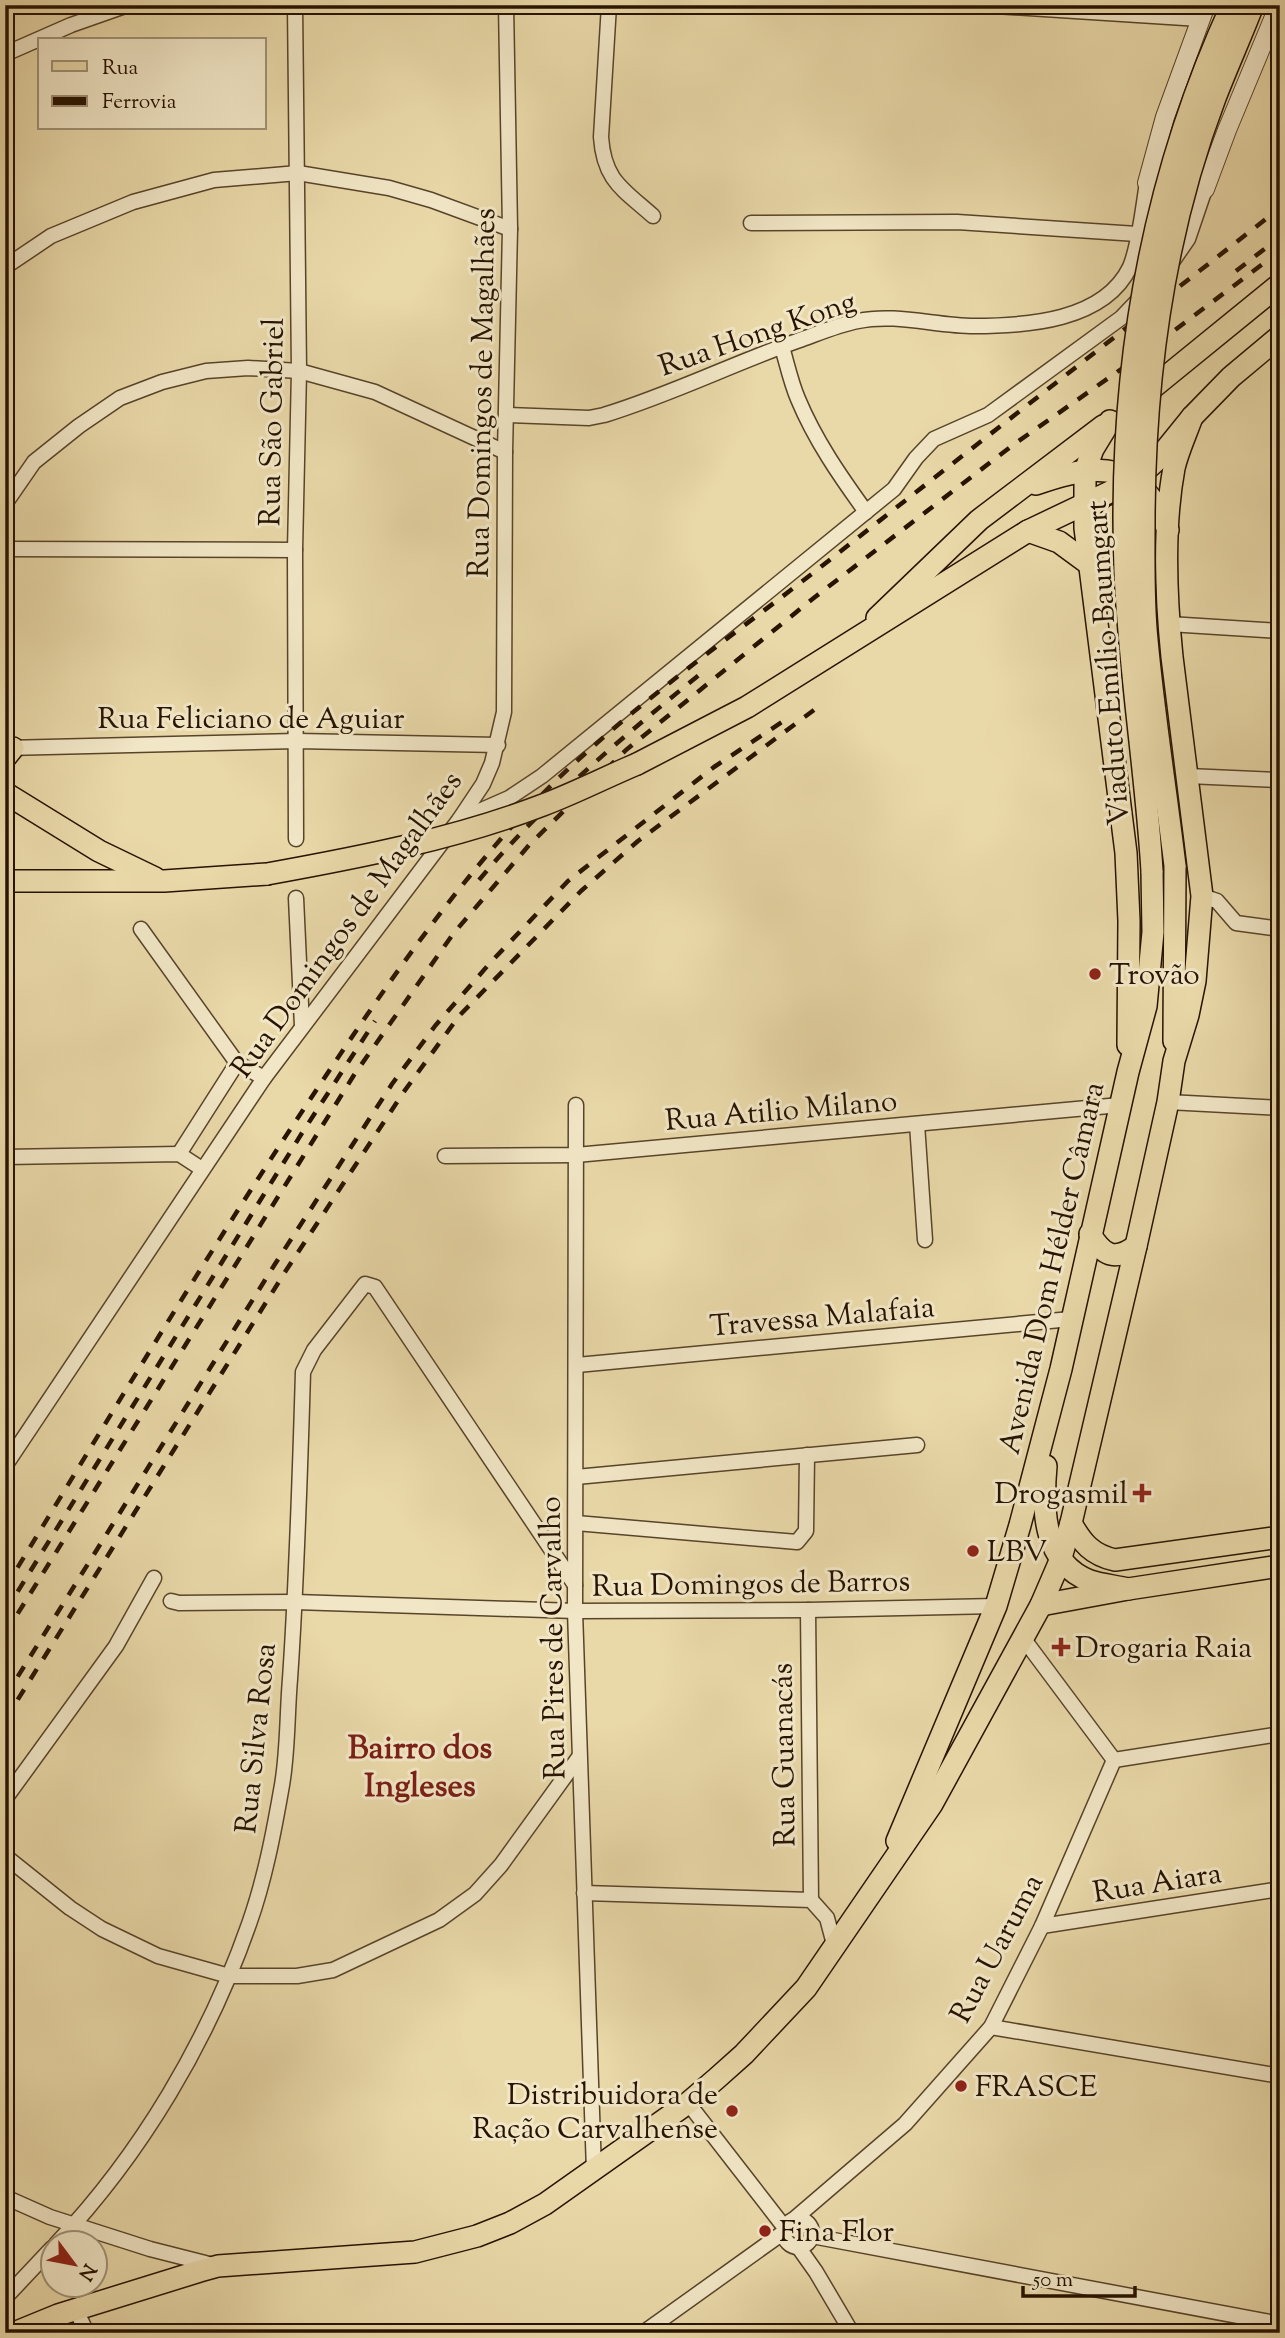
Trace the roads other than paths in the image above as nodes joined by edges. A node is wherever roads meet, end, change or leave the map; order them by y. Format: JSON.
{"nodes":[{"id":1,"x":128,"y":5,"type":"edge"},
{"id":2,"x":295,"y":5,"type":"edge"},
{"id":3,"x":506,"y":5,"type":"edge"},
{"id":4,"x":609,"y":5,"type":"edge"},
{"id":5,"x":980,"y":5,"type":"edge"},
{"id":6,"x":1232,"y":5,"type":"edge"},
{"id":7,"x":1253,"y":5,"type":"edge"},
{"id":8,"x":1279,"y":5,"type":"edge"},
{"id":9,"x":1203,"y":12,"type":"edge"},
{"id":10,"x":40,"y":38,"type":"edge"},
{"id":11,"x":38,"y":39,"type":"edge"},
{"id":12,"x":5,"y":54,"type":"edge"},
{"id":13,"x":298,"y":173,"type":"junction"},
{"id":14,"x":1147,"y":183,"type":"junction"},
{"id":15,"x":1205,"y":189,"type":"junction"},
{"id":16,"x":653,"y":216,"type":"dead end"},
{"id":17,"x":751,"y":223,"type":"dead end"},
{"id":18,"x":510,"y":229,"type":"junction"},
{"id":19,"x":1138,"y":234,"type":"junction"},
{"id":20,"x":1131,"y":264,"type":"junction"},
{"id":21,"x":1171,"y":264,"type":"junction"},
{"id":22,"x":5,"y":267,"type":"edge"},
{"id":23,"x":1280,"y":284,"type":"edge"},
{"id":24,"x":1280,"y":336,"type":"edge"},
{"id":25,"x":782,"y":347,"type":"junction"},
{"id":26,"x":299,"y":371,"type":"junction"},
{"id":27,"x":1132,"y":405,"type":"junction"},
{"id":28,"x":507,"y":415,"type":"junction"},
{"id":29,"x":1192,"y":417,"type":"junction"},
{"id":30,"x":1110,"y":421,"type":"junction"},
{"id":31,"x":505,"y":452,"type":"junction"},
{"id":32,"x":1085,"y":471,"type":"junction"},
{"id":33,"x":1135,"y":480,"type":"junction"},
{"id":34,"x":1014,"y":492,"type":"junction"},
{"id":35,"x":5,"y":504,"type":"edge"},
{"id":36,"x":1085,"y":505,"type":"junction"},
{"id":37,"x":866,"y":512,"type":"junction"},
{"id":38,"x":1168,"y":530,"type":"junction"},
{"id":39,"x":1028,"y":531,"type":"junction"},
{"id":40,"x":5,"y":549,"type":"edge"},
{"id":41,"x":295,"y":550,"type":"junction"},
{"id":42,"x":1090,"y":564,"type":"junction"},
{"id":43,"x":1169,"y":624,"type":"junction"},
{"id":44,"x":1280,"y":631,"type":"edge"},
{"id":45,"x":856,"y":639,"type":"junction"},
{"id":46,"x":297,"y":741,"type":"junction"},
{"id":47,"x":498,"y":745,"type":"junction"},
{"id":48,"x":8,"y":751,"type":"edge"},
{"id":49,"x":1188,"y":776,"type":"junction"},
{"id":50,"x":1280,"y":780,"type":"edge"},
{"id":51,"x":5,"y":793,"type":"edge"},
{"id":52,"x":459,"y":820,"type":"junction"},
{"id":53,"x":296,"y":839,"type":"dead end"},
{"id":54,"x":1175,"y":866,"type":"joint"},
{"id":55,"x":1152,"y":871,"type":"joint"},
{"id":56,"x":5,"y":881,"type":"edge"},
{"id":57,"x":163,"y":881,"type":"junction"},
{"id":58,"x":1202,"y":896,"type":"junction"},
{"id":59,"x":296,"y":898,"type":"dead end"},
{"id":60,"x":141,"y":929,"type":"dead end"},
{"id":61,"x":1280,"y":929,"type":"edge"},
{"id":62,"x":302,"y":1026,"type":"junction"},
{"id":63,"x":1174,"y":1060,"type":"junction"},
{"id":64,"x":237,"y":1063,"type":"junction"},
{"id":65,"x":1128,"y":1072,"type":"junction"},
{"id":66,"x":264,"y":1077,"type":"junction"},
{"id":67,"x":1168,"y":1102,"type":"junction"},
{"id":68,"x":576,"y":1105,"type":"dead end"},
{"id":69,"x":1120,"y":1105,"type":"junction"},
{"id":70,"x":1280,"y":1108,"type":"edge"},
{"id":71,"x":917,"y":1124,"type":"junction"},
{"id":72,"x":179,"y":1154,"type":"junction"},
{"id":73,"x":576,"y":1155,"type":"junction"},
{"id":74,"x":445,"y":1156,"type":"dead end"},
{"id":75,"x":5,"y":1157,"type":"edge"},
{"id":76,"x":202,"y":1169,"type":"junction"},
{"id":77,"x":1090,"y":1234,"type":"junction"},
{"id":78,"x":925,"y":1240,"type":"dead end"},
{"id":79,"x":1136,"y":1246,"type":"junction"},
{"id":80,"x":1071,"y":1319,"type":"junction"},
{"id":81,"x":577,"y":1365,"type":"junction"},
{"id":82,"x":1061,"y":1369,"type":"junction"},
{"id":83,"x":917,"y":1445,"type":"dead end"},
{"id":84,"x":807,"y":1455,"type":"junction"},
{"id":85,"x":8,"y":1459,"type":"edge"},
{"id":86,"x":576,"y":1476,"type":"junction"},
{"id":87,"x":576,"y":1522,"type":"junction"},
{"id":88,"x":1071,"y":1523,"type":"junction"},
{"id":89,"x":1280,"y":1537,"type":"edge"},
{"id":90,"x":1060,"y":1561,"type":"junction"},
{"id":91,"x":1280,"y":1566,"type":"edge"},
{"id":92,"x":154,"y":1578,"type":"dead end"},
{"id":93,"x":575,"y":1585,"type":"junction"},
{"id":94,"x":1128,"y":1589,"type":"junction"},
{"id":95,"x":171,"y":1601,"type":"dead end"},
{"id":96,"x":295,"y":1602,"type":"junction"},
{"id":97,"x":996,"y":1605,"type":"junction"},
{"id":98,"x":1041,"y":1605,"type":"junction"},
{"id":99,"x":808,"y":1610,"type":"junction"},
{"id":100,"x":575,"y":1611,"type":"junction"},
{"id":101,"x":1023,"y":1638,"type":"junction"},
{"id":102,"x":1280,"y":1734,"type":"edge"},
{"id":103,"x":579,"y":1757,"type":"junction"},
{"id":104,"x":1114,"y":1760,"type":"junction"},
{"id":105,"x":5,"y":1799,"type":"edge"},
{"id":106,"x":6,"y":1855,"type":"edge"},
{"id":107,"x":885,"y":1871,"type":"junction"},
{"id":108,"x":1280,"y":1889,"type":"edge"},
{"id":109,"x":584,"y":1892,"type":"junction"},
{"id":110,"x":811,"y":1900,"type":"junction"},
{"id":111,"x":827,"y":1919,"type":"junction"},
{"id":112,"x":854,"y":1920,"type":"junction"},
{"id":113,"x":1042,"y":1926,"type":"junction"},
{"id":114,"x":835,"y":1948,"type":"junction"},
{"id":115,"x":229,"y":1976,"type":"junction"},
{"id":116,"x":991,"y":2027,"type":"junction"},
{"id":117,"x":1280,"y":2076,"type":"edge"},
{"id":118,"x":688,"y":2103,"type":"junction"},
{"id":119,"x":594,"y":2171,"type":"junction"},
{"id":120,"x":5,"y":2197,"type":"edge"},
{"id":121,"x":74,"y":2225,"type":"junction"},
{"id":122,"x":787,"y":2227,"type":"junction"},
{"id":123,"x":70,"y":2230,"type":"edge"},
{"id":124,"x":812,"y":2236,"type":"junction"},
{"id":125,"x":799,"y":2248,"type":"junction"},
{"id":126,"x":38,"y":2263,"type":"edge"},
{"id":127,"x":218,"y":2266,"type":"junction"},
{"id":128,"x":5,"y":2298,"type":"edge"},
{"id":129,"x":76,"y":2310,"type":"junction"},
{"id":130,"x":1280,"y":2324,"type":"edge"},
{"id":131,"x":14,"y":2333,"type":"edge"},
{"id":132,"x":87,"y":2333,"type":"edge"},
{"id":133,"x":643,"y":2333,"type":"edge"},
{"id":134,"x":852,"y":2333,"type":"edge"}],
"edges":[{"from":1,"to":10,"type":"street"},
{"from":2,"to":13,"type":"street","name":"Rua São Gabriel"},
{"from":3,"to":18,"type":"street","name":"Rua Domingos de Magalhães"},
{"from":4,"to":16,"type":"street"},
{"from":5,"to":9,"type":"street"},
{"from":6,"to":55,"type":"main road","name":"Viaduto Emílio Baumgart","bridge":true},
{"from":7,"to":54,"type":"main road","name":"Viaduto Emílio Baumgart","bridge":true},
{"from":8,"to":15,"type":"street"},
{"from":9,"to":14,"type":"street"},
{"from":11,"to":12,"type":"street"},
{"from":13,"to":18,"type":"street"},
{"from":13,"to":22,"type":"street"},
{"from":13,"to":26,"type":"street","name":"Rua São Gabriel"},
{"from":14,"to":15,"type":"street"},
{"from":14,"to":19,"type":"street"},
{"from":15,"to":21,"type":"street"},
{"from":17,"to":19,"type":"street"},
{"from":18,"to":28,"type":"street","name":"Rua Domingos de Magalhães"},
{"from":19,"to":20,"type":"street"},
{"from":20,"to":21,"type":"street"},
{"from":20,"to":25,"type":"street","name":"Rua Hong Kong"},
{"from":21,"to":37,"type":"street"},
{"from":23,"to":27,"type":"main road"},
{"from":24,"to":29,"type":"main road"},
{"from":25,"to":28,"type":"street","name":"Rua Hong Kong"},
{"from":25,"to":37,"type":"street"},
{"from":26,"to":31,"type":"street"},
{"from":26,"to":35,"type":"street"},
{"from":26,"to":41,"type":"street","name":"Rua São Gabriel"},
{"from":27,"to":29,"type":"main road"},
{"from":27,"to":30,"type":"main road"},
{"from":28,"to":31,"type":"street","name":"Rua Domingos de Magalhães"},
{"from":29,"to":33,"type":"main road"},
{"from":29,"to":38,"type":"main road","name":"Avenida Dom Hélder Câmara"},
{"from":30,"to":32,"type":"main road","name":"Avenida Dom Hélder Câmara"},
{"from":30,"to":34,"type":"main road"},
{"from":31,"to":47,"type":"street","name":"Rua Domingos de Magalhães"},
{"from":32,"to":33,"type":"main road"},
{"from":32,"to":34,"type":"main road"},
{"from":32,"to":36,"type":"main road","name":"Avenida Dom Hélder Câmara"},
{"from":33,"to":36,"type":"main road"},
{"from":33,"to":38,"type":"main road","name":"Avenida Dom Hélder Câmara"},
{"from":34,"to":45,"type":"main road"},
{"from":36,"to":39,"type":"main road"},
{"from":36,"to":42,"type":"main road","name":"Avenida Dom Hélder Câmara"},
{"from":37,"to":52,"type":"street"},
{"from":38,"to":42,"type":"main road"},
{"from":38,"to":43,"type":"main road","name":"Avenida Dom Hélder Câmara"},
{"from":39,"to":42,"type":"main road"},
{"from":39,"to":45,"type":"main road"},
{"from":40,"to":41,"type":"street"},
{"from":41,"to":46,"type":"street","name":"Rua São Gabriel"},
{"from":42,"to":65,"type":"main road","name":"Avenida Dom Hélder Câmara"},
{"from":43,"to":44,"type":"street"},
{"from":43,"to":49,"type":"main road","name":"Avenida Dom Hélder Câmara"},
{"from":45,"to":57,"type":"main road","bridge":true},
{"from":46,"to":47,"type":"street","name":"Rua Feliciano de Aguiar"},
{"from":46,"to":48,"type":"street","name":"Rua Feliciano de Aguiar"},
{"from":46,"to":53,"type":"street","name":"Rua São Gabriel"},
{"from":47,"to":52,"type":"street","name":"Rua Domingos de Magalhães"},
{"from":49,"to":50,"type":"street"},
{"from":49,"to":58,"type":"main road","name":"Avenida Dom Hélder Câmara"},
{"from":51,"to":57,"type":"main road"},
{"from":52,"to":62,"type":"street","name":"Rua Domingos de Magalhães"},
{"from":54,"to":63,"type":"main road","name":"Avenida Dom Hélder Câmara"},
{"from":55,"to":65,"type":"main road","name":"Avenida Dom Hélder Câmara"},
{"from":56,"to":57,"type":"main road"},
{"from":58,"to":61,"type":"street"},
{"from":58,"to":63,"type":"main road","name":"Avenida Dom Hélder Câmara"},
{"from":59,"to":62,"type":"street"},
{"from":60,"to":64,"type":"street"},
{"from":62,"to":66,"type":"street","name":"Rua Domingos de Magalhães"},
{"from":63,"to":67,"type":"main road","name":"Avenida Dom Hélder Câmara"},
{"from":64,"to":66,"type":"street"},
{"from":64,"to":72,"type":"street"},
{"from":65,"to":69,"type":"main road","name":"Avenida Dom Hélder Câmara"},
{"from":66,"to":76,"type":"street","name":"Rua Domingos de Magalhães"},
{"from":67,"to":70,"type":"street"},
{"from":67,"to":79,"type":"main road","name":"Avenida Dom Hélder Câmara"},
{"from":68,"to":73,"type":"street","name":"Rua Pires de Carvalho"},
{"from":69,"to":71,"type":"street","name":"Rua Atilio Milano"},
{"from":69,"to":77,"type":"main road","name":"Avenida Dom Hélder Câmara"},
{"from":71,"to":73,"type":"street","name":"Rua Atilio Milano"},
{"from":71,"to":78,"type":"street"},
{"from":72,"to":75,"type":"street"},
{"from":72,"to":76,"type":"street"},
{"from":73,"to":74,"type":"street","name":"Rua Atilio Milano"},
{"from":73,"to":81,"type":"street","name":"Rua Pires de Carvalho"},
{"from":76,"to":85,"type":"street","name":"Rua Domingos de Magalhães"},
{"from":77,"to":79,"type":"main road"},
{"from":77,"to":80,"type":"main road","name":"Avenida Dom Hélder Câmara"},
{"from":79,"to":88,"type":"main road","name":"Avenida Dom Hélder Câmara"},
{"from":80,"to":81,"type":"street","name":"Travessa Malafaia"},
{"from":80,"to":82,"type":"main road","name":"Avenida Dom Hélder Câmara"},
{"from":81,"to":86,"type":"street","name":"Rua Pires de Carvalho"},
{"from":82,"to":90,"type":"main road"},
{"from":82,"to":97,"type":"main road","name":"Avenida Dom Hélder Câmara"},
{"from":83,"to":84,"type":"street"},
{"from":84,"to":86,"type":"street"},
{"from":84,"to":87,"type":"street"},
{"from":86,"to":87,"type":"street","name":"Rua Pires de Carvalho"},
{"from":87,"to":93,"type":"street","name":"Rua Pires de Carvalho"},
{"from":88,"to":89,"type":"main road"},
{"from":88,"to":90,"type":"main road","name":"Avenida Dom Hélder Câmara"},
{"from":90,"to":94,"type":"main road"},
{"from":90,"to":98,"type":"main road","name":"Avenida Dom Hélder Câmara"},
{"from":91,"to":94,"type":"main road"},
{"from":92,"to":105,"type":"street"},
{"from":93,"to":96,"type":"street","name":"Rua Silva Rosa"},
{"from":93,"to":100,"type":"street","name":"Rua Pires de Carvalho"},
{"from":94,"to":98,"type":"main road"},
{"from":95,"to":96,"type":"street","name":"Rua Domingos de Barros"},
{"from":96,"to":100,"type":"street","name":"Rua Domingos de Barros"},
{"from":96,"to":115,"type":"street","name":"Rua Silva Rosa"},
{"from":97,"to":99,"type":"street","name":"Rua Domingos de Barros"},
{"from":97,"to":107,"type":"main road","name":"Avenida Dom Hélder Câmara"},
{"from":98,"to":101,"type":"main road","name":"Avenida Dom Hélder Câmara"},
{"from":99,"to":100,"type":"street","name":"Rua Domingos de Barros"},
{"from":99,"to":110,"type":"street","name":"Rua Guanacás"},
{"from":100,"to":103,"type":"street","name":"Rua Pires de Carvalho"},
{"from":101,"to":104,"type":"street"},
{"from":101,"to":107,"type":"main road","name":"Avenida Dom Hélder Câmara"},
{"from":102,"to":104,"type":"street"},
{"from":103,"to":109,"type":"street","name":"Rua Pires de Carvalho"},
{"from":103,"to":115,"type":"street"},
{"from":104,"to":113,"type":"street","name":"Rua Uaruma"},
{"from":106,"to":115,"type":"street"},
{"from":107,"to":112,"type":"main road","name":"Avenida Dom Hélder Câmara"},
{"from":108,"to":113,"type":"street","name":"Rua Aiara"},
{"from":109,"to":110,"type":"street"},
{"from":109,"to":119,"type":"street","name":"Rua Pires de Carvalho"},
{"from":110,"to":111,"type":"street"},
{"from":111,"to":112,"type":"street"},
{"from":111,"to":114,"type":"street"},
{"from":112,"to":114,"type":"main road","name":"Avenida Dom Hélder Câmara"},
{"from":113,"to":116,"type":"street","name":"Rua Uaruma"},
{"from":114,"to":118,"type":"main road","name":"Avenida Dom Hélder Câmara"},
{"from":115,"to":121,"type":"street","name":"Rua Silva Rosa"},
{"from":116,"to":117,"type":"street"},
{"from":116,"to":122,"type":"street","name":"Rua Uaruma"},
{"from":118,"to":119,"type":"main road","name":"Avenida Dom Hélder Câmara"},
{"from":118,"to":122,"type":"street"},
{"from":119,"to":127,"type":"main road","name":"Avenida Dom Hélder Câmara"},
{"from":120,"to":121,"type":"street"},
{"from":121,"to":123,"type":"street","name":"Rua Silva Rosa"},
{"from":121,"to":127,"type":"street"},
{"from":122,"to":124,"type":"street"},
{"from":122,"to":125,"type":"street"},
{"from":122,"to":133,"type":"street","name":"Rua Uaruma"},
{"from":124,"to":125,"type":"street"},
{"from":124,"to":130,"type":"street"},
{"from":125,"to":134,"type":"street"},
{"from":126,"to":128,"type":"street"},
{"from":127,"to":129,"type":"main road","name":"Avenida Dom Hélder Câmara"},
{"from":129,"to":131,"type":"main road","name":"Avenida Dom Hélder Câmara"},
{"from":129,"to":132,"type":"street"}]}
